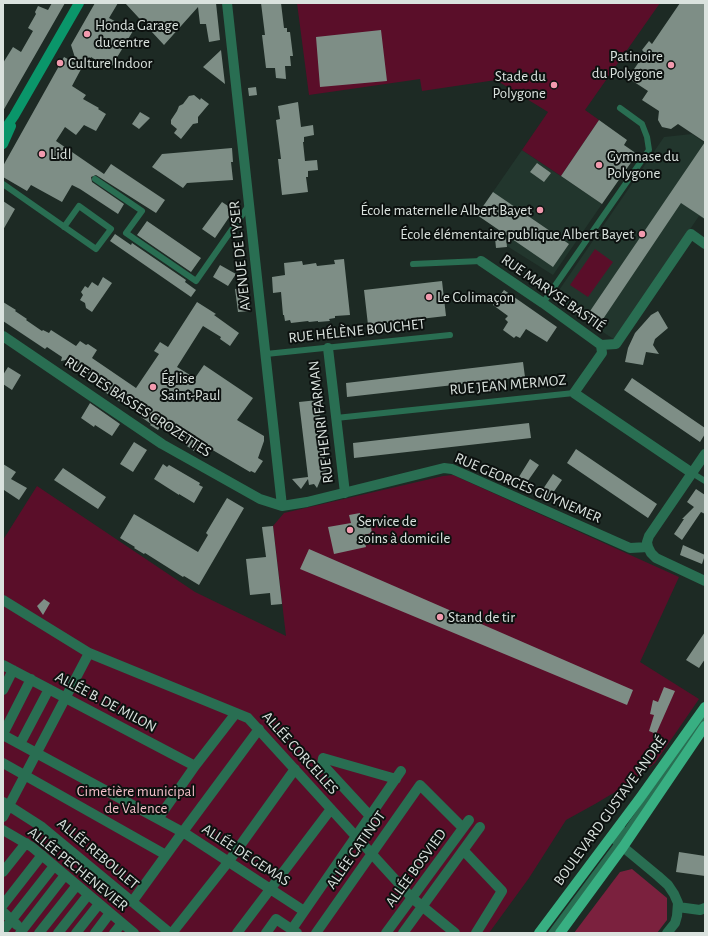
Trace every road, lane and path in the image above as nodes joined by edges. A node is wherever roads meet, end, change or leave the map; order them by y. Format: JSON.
{"nodes":[{"id":1,"x":228,"y":3,"type":"edge"},
{"id":2,"x":76,"y":4,"type":"edge"},
{"id":3,"x":620,"y":108,"type":"dead end"},
{"id":4,"x":14,"y":116,"type":"junction"},
{"id":5,"x":3,"y":132,"type":"edge"},
{"id":6,"x":3,"y":144,"type":"edge"},
{"id":7,"x":95,"y":179,"type":"dead end"},
{"id":8,"x":3,"y":184,"type":"edge"},
{"id":9,"x":250,"y":204,"type":"junction"},
{"id":10,"x":64,"y":227,"type":"junction"},
{"id":11,"x":705,"y":244,"type":"edge"},
{"id":12,"x":481,"y":261,"type":"joint"},
{"id":13,"x":413,"y":264,"type":"dead end"},
{"id":14,"x":543,"y":303,"type":"junction"},
{"id":15,"x":450,"y":335,"type":"dead end"},
{"id":16,"x":3,"y":336,"type":"edge"},
{"id":17,"x":601,"y":345,"type":"junction"},
{"id":18,"x":328,"y":348,"type":"junction"},
{"id":19,"x":266,"y":354,"type":"junction"},
{"id":20,"x":574,"y":393,"type":"junction"},
{"id":21,"x":336,"y":418,"type":"junction"},
{"id":22,"x":705,"y":454,"type":"edge"},
{"id":23,"x":692,"y":473,"type":"junction"},
{"id":24,"x":705,"y":481,"type":"edge"},
{"id":25,"x":345,"y":493,"type":"junction"},
{"id":26,"x":282,"y":506,"type":"junction"},
{"id":27,"x":648,"y":547,"type":"junction"},
{"id":28,"x":705,"y":582,"type":"edge"},
{"id":29,"x":3,"y":600,"type":"edge"},
{"id":30,"x":89,"y":653,"type":"junction"},
{"id":31,"x":3,"y":664,"type":"edge"},
{"id":32,"x":13,"y":670,"type":"junction"},
{"id":33,"x":31,"y":679,"type":"junction"},
{"id":34,"x":49,"y":689,"type":"junction"},
{"id":35,"x":3,"y":690,"type":"edge"},
{"id":36,"x":66,"y":698,"type":"junction"},
{"id":37,"x":705,"y":707,"type":"edge"},
{"id":38,"x":236,"y":713,"type":"junction"},
{"id":39,"x":705,"y":716,"type":"edge"},
{"id":40,"x":705,"y":726,"type":"edge"},
{"id":41,"x":259,"y":729,"type":"junction"},
{"id":42,"x":3,"y":735,"type":"edge"},
{"id":43,"x":20,"y":744,"type":"junction"},
{"id":44,"x":37,"y":753,"type":"junction"},
{"id":45,"x":3,"y":763,"type":"edge"},
{"id":46,"x":195,"y":766,"type":"junction"},
{"id":47,"x":295,"y":769,"type":"junction"},
{"id":48,"x":25,"y":775,"type":"junction"},
{"id":49,"x":640,"y":798,"type":"junction"},
{"id":50,"x":6,"y":804,"type":"edge"},
{"id":51,"x":331,"y":809,"type":"junction"},
{"id":52,"x":3,"y":816,"type":"edge"},
{"id":53,"x":370,"y":816,"type":"junction"},
{"id":54,"x":158,"y":819,"type":"junction"},
{"id":55,"x":469,"y":820,"type":"dead end"},
{"id":56,"x":480,"y":827,"type":"dead end"},
{"id":57,"x":463,"y":828,"type":"junction"},
{"id":58,"x":3,"y":830,"type":"edge"},
{"id":59,"x":182,"y":833,"type":"junction"},
{"id":60,"x":356,"y":836,"type":"junction"},
{"id":61,"x":26,"y":843,"type":"junction"},
{"id":62,"x":621,"y":845,"type":"junction"},
{"id":63,"x":463,"y":850,"type":"junction"},
{"id":64,"x":372,"y":853,"type":"junction"},
{"id":65,"x":42,"y":855,"type":"junction"},
{"id":66,"x":166,"y":855,"type":"junction"},
{"id":67,"x":229,"y":861,"type":"junction"},
{"id":68,"x":54,"y":866,"type":"junction"},
{"id":69,"x":3,"y":872,"type":"edge"},
{"id":70,"x":65,"y":875,"type":"junction"},
{"id":71,"x":77,"y":885,"type":"junction"},
{"id":72,"x":271,"y":888,"type":"junction"},
{"id":73,"x":88,"y":895,"type":"junction"},
{"id":74,"x":412,"y":898,"type":"junction"},
{"id":75,"x":132,"y":902,"type":"junction"},
{"id":76,"x":99,"y":904,"type":"junction"},
{"id":77,"x":3,"y":905,"type":"edge"},
{"id":78,"x":422,"y":906,"type":"junction"},
{"id":79,"x":678,"y":907,"type":"junction"},
{"id":80,"x":705,"y":908,"type":"edge"},
{"id":81,"x":304,"y":911,"type":"junction"},
{"id":82,"x":3,"y":912,"type":"edge"},
{"id":83,"x":110,"y":914,"type":"junction"},
{"id":84,"x":12,"y":920,"type":"junction"},
{"id":85,"x":122,"y":923,"type":"junction"},
{"id":86,"x":3,"y":931,"type":"edge"},
{"id":87,"x":295,"y":931,"type":"edge"},
{"id":88,"x":23,"y":932,"type":"edge"},
{"id":89,"x":39,"y":933,"type":"edge"},
{"id":90,"x":58,"y":933,"type":"edge"},
{"id":91,"x":76,"y":933,"type":"edge"},
{"id":92,"x":95,"y":933,"type":"edge"},
{"id":93,"x":114,"y":933,"type":"edge"},
{"id":94,"x":133,"y":933,"type":"edge"},
{"id":95,"x":171,"y":933,"type":"edge"},
{"id":96,"x":236,"y":933,"type":"edge"},
{"id":97,"x":266,"y":933,"type":"edge"},
{"id":98,"x":316,"y":933,"type":"edge"},
{"id":99,"x":386,"y":933,"type":"edge"},
{"id":100,"x":402,"y":933,"type":"edge"},
{"id":101,"x":455,"y":933,"type":"edge"},
{"id":102,"x":476,"y":933,"type":"edge"},
{"id":103,"x":539,"y":933,"type":"edge"},
{"id":104,"x":551,"y":933,"type":"edge"},
{"id":105,"x":560,"y":933,"type":"edge"},
{"id":106,"x":668,"y":933,"type":"edge"}],
"edges":[{"from":1,"to":9,"type":"street","name":"AVENUE DE L'YSER"},
{"from":2,"to":4,"type":"main road"},
{"from":3,"to":14,"type":"lane"},
{"from":4,"to":5,"type":"main road"},
{"from":4,"to":6,"type":"main road"},
{"from":7,"to":9,"type":"lane"},
{"from":8,"to":10,"type":"lane"},
{"from":9,"to":19,"type":"street","name":"AVENUE DE L'YSER"},
{"from":10,"to":10,"type":"lane"},
{"from":11,"to":17,"type":"street"},
{"from":12,"to":13,"type":"lane"},
{"from":12,"to":14,"type":"street","name":"RUE MARYSE BASTIÉ"},
{"from":14,"to":17,"type":"street","name":"RUE MARYSE BASTIÉ"},
{"from":15,"to":18,"type":"lane","name":"RUE HÉLÈNE BOUCHET"},
{"from":16,"to":26,"type":"street","name":"RUE DES BASSES CROZETTES"},
{"from":17,"to":20,"type":"street","name":"RUE MARYSE BASTIÉ"},
{"from":18,"to":19,"type":"lane","name":"RUE HÉLÈNE BOUCHET"},
{"from":18,"to":21,"type":"street","name":"RUE HENRI FARMAN"},
{"from":19,"to":26,"type":"street","name":"AVENUE DE L'YSER"},
{"from":20,"to":21,"type":"lane","name":"RUE JEAN MERMOZ"},
{"from":20,"to":23,"type":"street","name":"RUE JEAN MERMOZ"},
{"from":21,"to":25,"type":"street","name":"RUE HENRI FARMAN"},
{"from":22,"to":23,"type":"street"},
{"from":23,"to":24,"type":"lane","name":"RUE JEAN MERMOZ"},
{"from":23,"to":27,"type":"street"},
{"from":25,"to":26,"type":"street","name":"RUE GEORGES GUYNEMER"},
{"from":25,"to":27,"type":"street","name":"RUE GEORGES GUYNEMER"},
{"from":27,"to":28,"type":"street"},
{"from":29,"to":30,"type":"street","name":"ALLÉE CORCELLES"},
{"from":30,"to":36,"type":"street"},
{"from":30,"to":38,"type":"street","name":"ALLÉE CORCELLES"},
{"from":31,"to":32,"type":"street","name":"ALLÉE B. DE MILON"},
{"from":32,"to":33,"type":"street","name":"ALLÉE B. DE MILON"},
{"from":32,"to":35,"type":"street"},
{"from":33,"to":34,"type":"street","name":"ALLÉE B. DE MILON"},
{"from":33,"to":42,"type":"street"},
{"from":34,"to":36,"type":"street","name":"ALLÉE B. DE MILON"},
{"from":34,"to":43,"type":"street"},
{"from":36,"to":44,"type":"street"},
{"from":36,"to":46,"type":"street","name":"ALLÉE B. DE MILON"},
{"from":37,"to":49,"type":"main road","name":"BOULEVARD GUSTAVE ANDRÉ"},
{"from":38,"to":41,"type":"street","name":"ALLÉE CORCELLES"},
{"from":38,"to":46,"type":"street"},
{"from":39,"to":62,"type":"lane"},
{"from":40,"to":62,"type":"main road","name":"BOULEVARD GUSTAVE ANDRÉ"},
{"from":41,"to":47,"type":"street","name":"ALLÉE CORCELLES"},
{"from":41,"to":59,"type":"street"},
{"from":42,"to":43,"type":"street","name":"ALLÉE DE GEMAS"},
{"from":43,"to":44,"type":"street","name":"ALLÉE DE GEMAS"},
{"from":44,"to":48,"type":"street"},
{"from":44,"to":54,"type":"street","name":"ALLÉE DE GEMAS"},
{"from":45,"to":48,"type":"street"},
{"from":46,"to":54,"type":"street"},
{"from":47,"to":51,"type":"street","name":"ALLÉE CORCELLES"},
{"from":47,"to":67,"type":"street"},
{"from":48,"to":50,"type":"street"},
{"from":48,"to":66,"type":"street"},
{"from":49,"to":62,"type":"street"},
{"from":49,"to":103,"type":"main road","name":"BOULEVARD GUSTAVE ANDRÉ"},
{"from":50,"to":52,"type":"street"},
{"from":50,"to":75,"type":"street","name":"ALLÉE REBOULET"},
{"from":51,"to":60,"type":"street","name":"ALLÉE CORCELLES"},
{"from":51,"to":72,"type":"street"},
{"from":53,"to":53,"type":"street"},
{"from":53,"to":60,"type":"street"},
{"from":54,"to":59,"type":"street","name":"ALLÉE DE GEMAS"},
{"from":55,"to":57,"type":"street","name":"ALLÉE BOSVIED"},
{"from":56,"to":63,"type":"street"},
{"from":57,"to":64,"type":"street","name":"ALLÉE CATINOT"},
{"from":57,"to":74,"type":"street","name":"ALLÉE BOSVIED"},
{"from":58,"to":61,"type":"street","name":"ALLÉE PECHENEVIER"},
{"from":59,"to":66,"type":"street"},
{"from":59,"to":67,"type":"street","name":"ALLÉE DE GEMAS"},
{"from":60,"to":64,"type":"street","name":"ALLÉE CORCELLES"},
{"from":60,"to":81,"type":"street"},
{"from":61,"to":65,"type":"street","name":"ALLÉE PECHENEVIER"},
{"from":61,"to":69,"type":"street"},
{"from":62,"to":79,"type":"street"},
{"from":62,"to":104,"type":"lane"},
{"from":62,"to":105,"type":"main road","name":"BOULEVARD GUSTAVE ANDRÉ"},
{"from":63,"to":78,"type":"street"},
{"from":63,"to":102,"type":"street"},
{"from":64,"to":74,"type":"street","name":"ALLÉE CORCELLES"},
{"from":64,"to":98,"type":"street","name":"ALLÉE CATINOT"},
{"from":65,"to":68,"type":"street","name":"ALLÉE PECHENEVIER"},
{"from":65,"to":77,"type":"street"},
{"from":66,"to":75,"type":"street"},
{"from":67,"to":72,"type":"street","name":"ALLÉE DE GEMAS"},
{"from":67,"to":95,"type":"street"},
{"from":68,"to":70,"type":"street","name":"ALLÉE PECHENEVIER"},
{"from":68,"to":84,"type":"street"},
{"from":70,"to":71,"type":"street","name":"ALLÉE PECHENEVIER"},
{"from":70,"to":88,"type":"street"},
{"from":71,"to":73,"type":"street","name":"ALLÉE PECHENEVIER"},
{"from":71,"to":89,"type":"street"},
{"from":72,"to":81,"type":"street","name":"ALLÉE DE GEMAS"},
{"from":72,"to":96,"type":"street"},
{"from":73,"to":76,"type":"street","name":"ALLÉE PECHENEVIER"},
{"from":73,"to":90,"type":"street"},
{"from":74,"to":78,"type":"street","name":"ALLÉE CORCELLES"},
{"from":74,"to":99,"type":"street","name":"ALLÉE BOSVIED"},
{"from":75,"to":95,"type":"street","name":"ALLÉE REBOULET"},
{"from":76,"to":83,"type":"street","name":"ALLÉE PECHENEVIER"},
{"from":76,"to":91,"type":"street"},
{"from":78,"to":100,"type":"street"},
{"from":78,"to":101,"type":"street","name":"ALLÉE CORCELLES"},
{"from":79,"to":80,"type":"street"},
{"from":79,"to":106,"type":"street"},
{"from":81,"to":87,"type":"street"},
{"from":82,"to":84,"type":"street"},
{"from":83,"to":85,"type":"street","name":"ALLÉE PECHENEVIER"},
{"from":83,"to":92,"type":"street"},
{"from":84,"to":86,"type":"street"},
{"from":84,"to":88,"type":"street"},
{"from":85,"to":93,"type":"street"},
{"from":85,"to":94,"type":"street","name":"ALLÉE PECHENEVIER"},
{"from":87,"to":97,"type":"street"}]}
